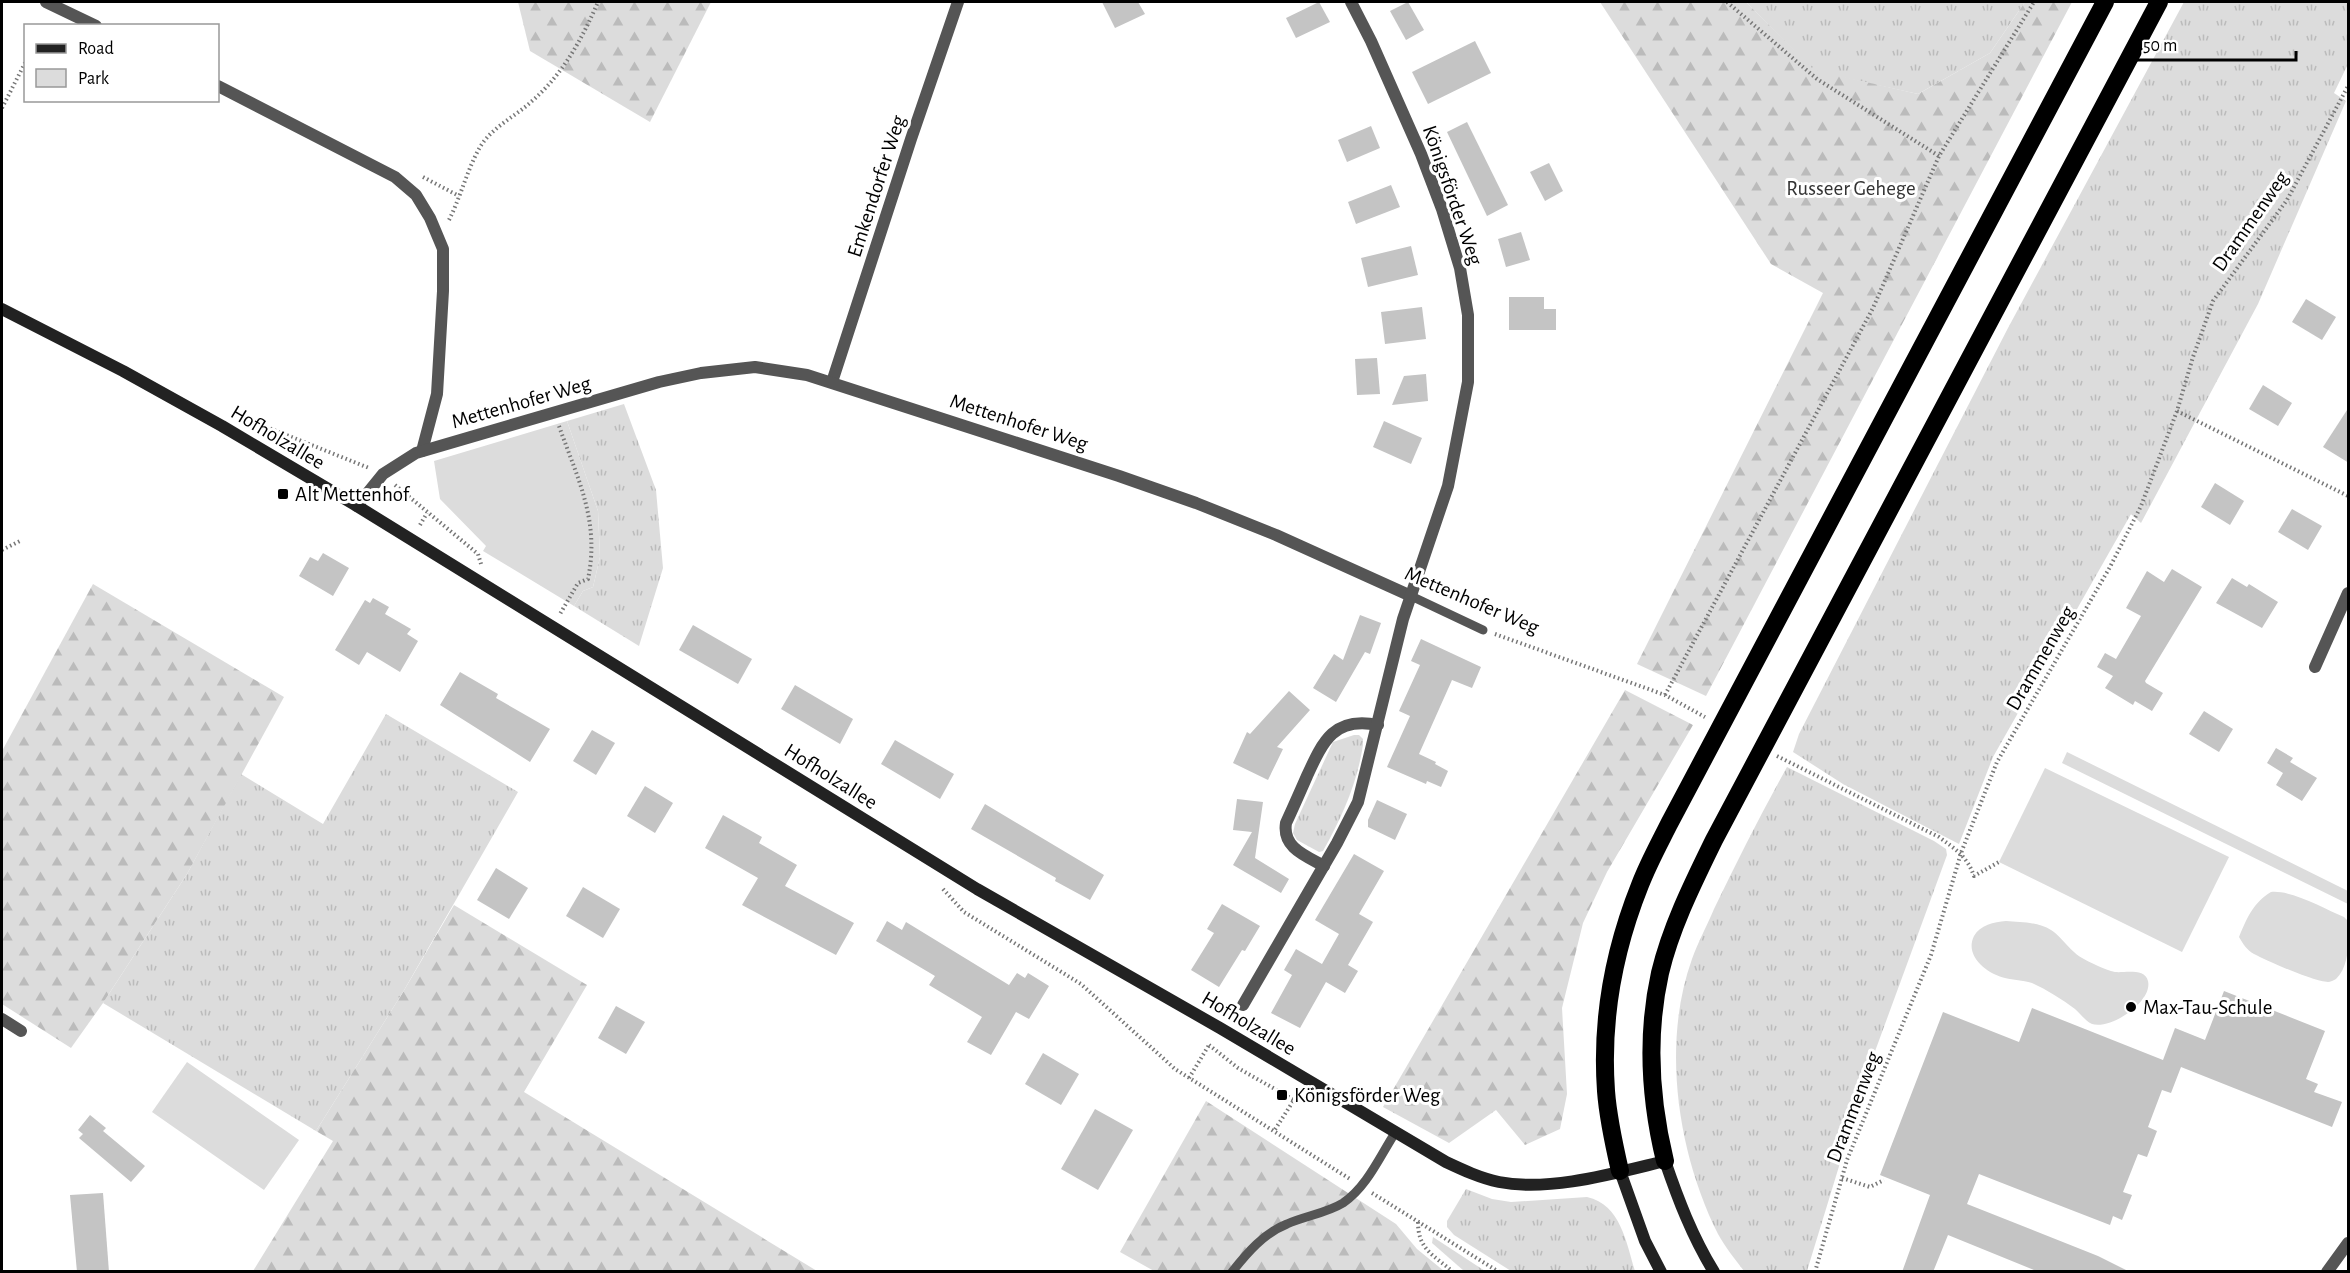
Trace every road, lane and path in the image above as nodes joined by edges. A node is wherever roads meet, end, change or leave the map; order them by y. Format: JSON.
{"nodes":[{"id":1,"x":46,"y":2,"type":"edge"},
{"id":2,"x":598,"y":2,"type":"edge"},
{"id":3,"x":958,"y":2,"type":"edge"},
{"id":4,"x":1351,"y":2,"type":"edge"},
{"id":5,"x":1727,"y":2,"type":"edge"},
{"id":6,"x":2034,"y":2,"type":"edge"},
{"id":7,"x":2105,"y":2,"type":"edge"},
{"id":8,"x":2159,"y":2,"type":"edge"},
{"id":9,"x":92,"y":24,"type":"edge"},
{"id":10,"x":24,"y":65,"type":"edge"},
{"id":11,"x":2349,"y":86,"type":"edge"},
{"id":12,"x":219,"y":87,"type":"edge"},
{"id":13,"x":2,"y":108,"type":"edge"},
{"id":14,"x":1939,"y":156,"type":"junction"},
{"id":15,"x":438,"y":235,"type":"junction"},
{"id":16,"x":2,"y":309,"type":"edge"},
{"id":17,"x":832,"y":382,"type":"junction"},
{"id":18,"x":2178,"y":411,"type":"junction"},
{"id":19,"x":555,"y":413,"type":"junction"},
{"id":20,"x":422,"y":451,"type":"junction"},
{"id":21,"x":2349,"y":496,"type":"edge"},
{"id":22,"x":357,"y":506,"type":"junction"},
{"id":23,"x":22,"y":540,"type":"dead end"},
{"id":24,"x":2,"y":550,"type":"edge"},
{"id":25,"x":2349,"y":593,"type":"edge"},
{"id":26,"x":1411,"y":596,"type":"junction"},
{"id":27,"x":567,"y":602,"type":"dead end"},
{"id":28,"x":1483,"y":630,"type":"joint"},
{"id":29,"x":2314,"y":667,"type":"dead end"},
{"id":30,"x":1665,"y":695,"type":"junction"},
{"id":31,"x":1675,"y":701,"type":"dead end"},
{"id":32,"x":1378,"y":725,"type":"junction"},
{"id":33,"x":1816,"y":777,"type":"dead end"},
{"id":34,"x":1961,"y":852,"type":"junction"},
{"id":35,"x":1999,"y":862,"type":"dead end"},
{"id":36,"x":1324,"y":866,"type":"junction"},
{"id":37,"x":942,"y":886,"type":"dead end"},
{"id":38,"x":1243,"y":1005,"type":"dead end"},
{"id":39,"x":2,"y":1019,"type":"edge"},
{"id":40,"x":1220,"y":1028,"type":"junction"},
{"id":41,"x":21,"y":1031,"type":"dead end"},
{"id":42,"x":1209,"y":1046,"type":"junction"},
{"id":43,"x":1189,"y":1078,"type":"junction"},
{"id":44,"x":1274,"y":1131,"type":"junction"},
{"id":45,"x":1395,"y":1132,"type":"junction"},
{"id":46,"x":1665,"y":1161,"type":"junction"},
{"id":47,"x":1620,"y":1171,"type":"junction"},
{"id":48,"x":1842,"y":1178,"type":"junction"},
{"id":49,"x":1884,"y":1180,"type":"dead end"},
{"id":50,"x":1362,"y":1186,"type":"junction"},
{"id":51,"x":1418,"y":1221,"type":"junction"},
{"id":52,"x":2349,"y":1243,"type":"edge"},
{"id":53,"x":1232,"y":1272,"type":"edge"},
{"id":54,"x":1453,"y":1272,"type":"edge"},
{"id":55,"x":1498,"y":1272,"type":"edge"},
{"id":56,"x":1661,"y":1272,"type":"edge"},
{"id":57,"x":1714,"y":1272,"type":"edge"},
{"id":58,"x":1815,"y":1272,"type":"edge"},
{"id":59,"x":2327,"y":1272,"type":"edge"}],
"edges":[{"from":1,"to":9,"type":"street"},
{"from":2,"to":15,"type":"path"},
{"from":3,"to":17,"type":"street","name":"Emkendorfer Weg"},
{"from":4,"to":26,"type":"street","name":"Königsförder Weg"},
{"from":5,"to":14,"type":"path"},
{"from":6,"to":14,"type":"path"},
{"from":7,"to":47,"type":"highway"},
{"from":8,"to":46,"type":"highway"},
{"from":10,"to":13,"type":"path"},
{"from":11,"to":18,"type":"path","name":"Drammenweg"},
{"from":12,"to":15,"type":"street"},
{"from":14,"to":30,"type":"path"},
{"from":15,"to":20,"type":"street"},
{"from":16,"to":22,"type":"street","name":"Hofholzallee"},
{"from":17,"to":19,"type":"street","name":"Mettenhofer Weg"},
{"from":17,"to":26,"type":"street","name":"Mettenhofer Weg"},
{"from":18,"to":21,"type":"path"},
{"from":18,"to":34,"type":"path","name":"Drammenweg"},
{"from":19,"to":20,"type":"street","name":"Mettenhofer Weg"},
{"from":19,"to":27,"type":"path"},
{"from":20,"to":22,"type":"street","name":"Mettenhofer Weg"},
{"from":22,"to":40,"type":"street","name":"Hofholzallee"},
{"from":23,"to":24,"type":"path"},
{"from":25,"to":29,"type":"street"},
{"from":26,"to":28,"type":"lane","name":"Mettenhofer Weg"},
{"from":26,"to":32,"type":"street","name":"Königsförder Weg"},
{"from":28,"to":30,"type":"path","name":"Mettenhofer Weg"},
{"from":30,"to":31,"type":"path","name":"Mettenhofer Weg"},
{"from":32,"to":36,"type":"street","name":"Königsförder Weg"},
{"from":32,"to":36,"type":"street"},
{"from":33,"to":34,"type":"path"},
{"from":34,"to":35,"type":"path"},
{"from":34,"to":48,"type":"path","name":"Drammenweg"},
{"from":36,"to":38,"type":"street","name":"Königsförder Weg"},
{"from":37,"to":43,"type":"path"},
{"from":39,"to":41,"type":"street"},
{"from":40,"to":42,"type":"path"},
{"from":40,"to":45,"type":"street","name":"Hofholzallee"},
{"from":42,"to":43,"type":"path"},
{"from":42,"to":44,"type":"path"},
{"from":43,"to":44,"type":"path"},
{"from":44,"to":50,"type":"path"},
{"from":45,"to":47,"type":"street","name":"Hofholzallee"},
{"from":45,"to":50,"type":"lane"},
{"from":46,"to":47,"type":"street","name":"Hofholzallee"},
{"from":46,"to":57,"type":"street"},
{"from":47,"to":56,"type":"street"},
{"from":48,"to":49,"type":"path"},
{"from":48,"to":58,"type":"path","name":"Drammenweg"},
{"from":50,"to":51,"type":"path"},
{"from":50,"to":53,"type":"lane"},
{"from":51,"to":54,"type":"path"},
{"from":51,"to":55,"type":"path"},
{"from":52,"to":59,"type":"street"}]}
